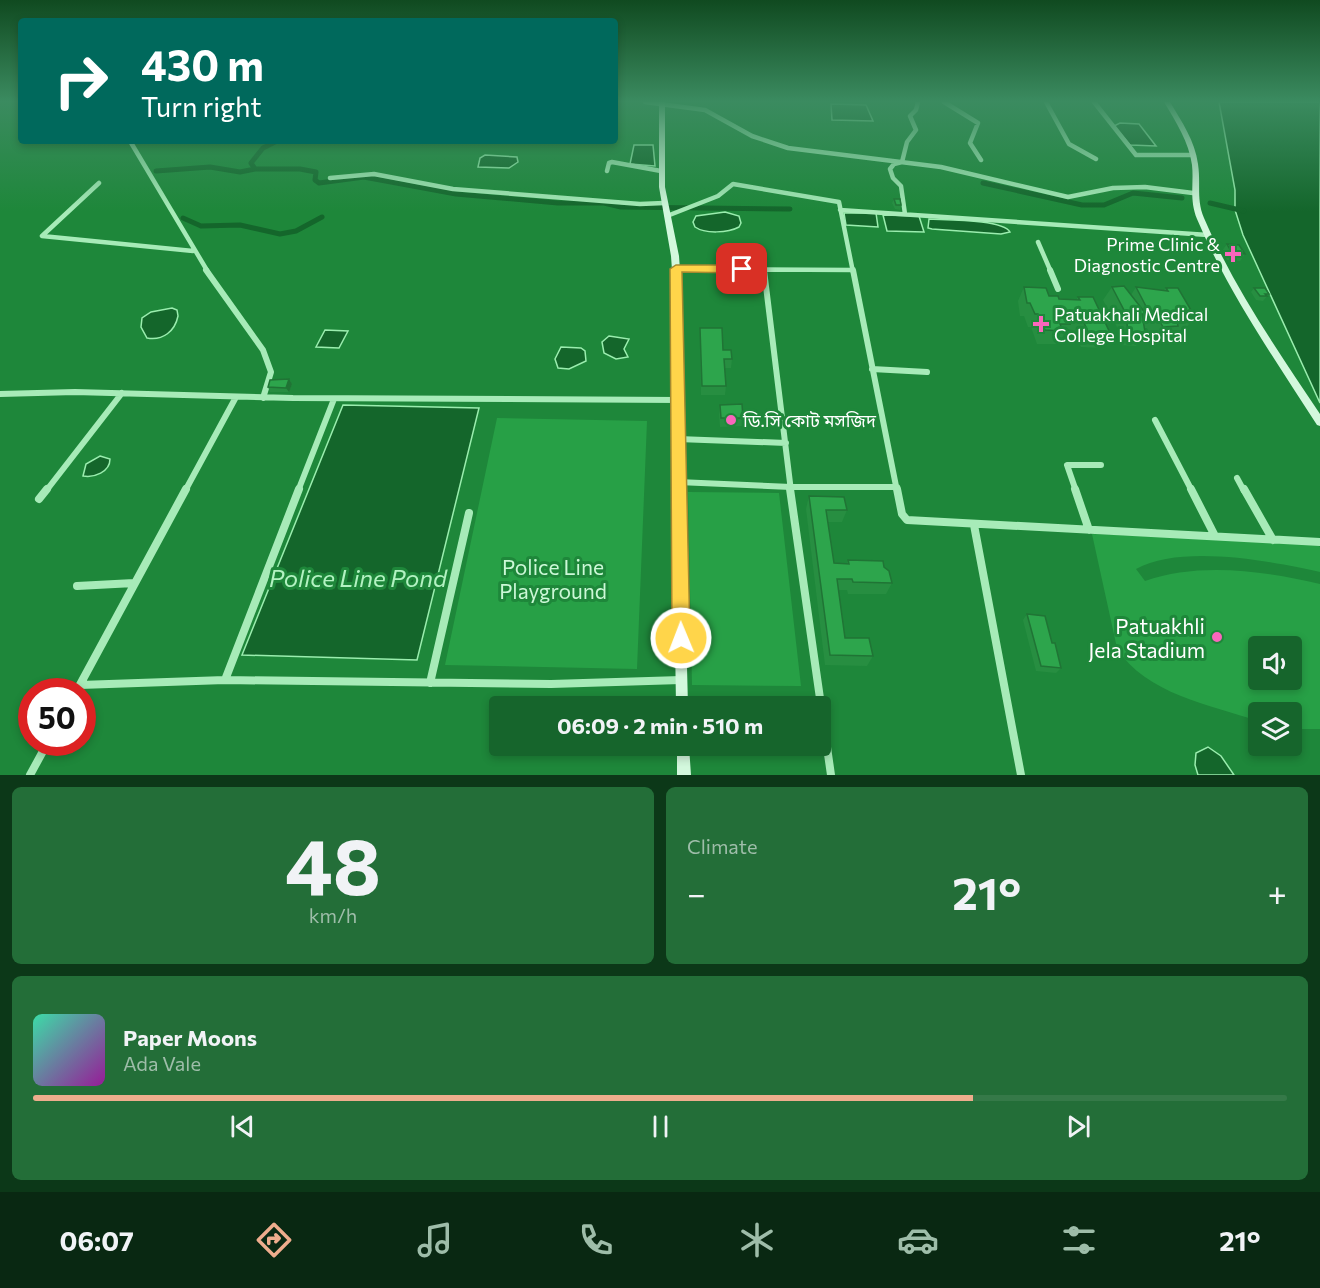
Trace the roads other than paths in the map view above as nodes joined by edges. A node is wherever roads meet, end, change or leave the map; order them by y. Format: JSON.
{"nodes":[{"id":1,"x":661,"y":138,"type":"edge"},
{"id":2,"x":758,"y":138,"type":"edge"},
{"id":3,"x":910,"y":138,"type":"edge"},
{"id":4,"x":972,"y":138,"type":"edge"},
{"id":5,"x":1066,"y":138,"type":"edge"},
{"id":6,"x":1123,"y":138,"type":"edge"},
{"id":7,"x":1188,"y":138,"type":"edge"},
{"id":8,"x":132,"y":144,"type":"edge"},
{"id":9,"x":1193,"y":155,"type":"junction"},
{"id":10,"x":1096,"y":159,"type":"dead end"},
{"id":11,"x":981,"y":160,"type":"dead end"},
{"id":12,"x":902,"y":162,"type":"junction"},
{"id":13,"x":608,"y":171,"type":"dead end"},
{"id":14,"x":661,"y":171,"type":"junction"},
{"id":15,"x":330,"y":178,"type":"dead end"},
{"id":16,"x":99,"y":183,"type":"dead end"},
{"id":17,"x":1193,"y":193,"type":"junction"},
{"id":18,"x":665,"y":210,"type":"junction"},
{"id":19,"x":840,"y":210,"type":"junction"},
{"id":20,"x":905,"y":214,"type":"junction"},
{"id":21,"x":1208,"y":235,"type":"junction"},
{"id":22,"x":1038,"y":242,"type":"dead end"},
{"id":23,"x":193,"y":251,"type":"junction"},
{"id":24,"x":676,"y":269,"type":"junction"},
{"id":25,"x":764,"y":269,"type":"junction"},
{"id":26,"x":853,"y":270,"type":"junction"},
{"id":27,"x":1058,"y":289,"type":"dead end"},
{"id":28,"x":872,"y":369,"type":"junction"},
{"id":29,"x":927,"y":372,"type":"dead end"},
{"id":30,"x":122,"y":393,"type":"junction"},
{"id":31,"x":0,"y":394,"type":"edge"},
{"id":32,"x":236,"y":397,"type":"junction"},
{"id":33,"x":263,"y":398,"type":"junction"},
{"id":34,"x":334,"y":399,"type":"junction"},
{"id":35,"x":679,"y":400,"type":"junction"},
{"id":36,"x":1155,"y":420,"type":"dead end"},
{"id":37,"x":1320,"y":422,"type":"edge"},
{"id":38,"x":678,"y":439,"type":"junction"},
{"id":39,"x":786,"y":443,"type":"junction"},
{"id":40,"x":1101,"y":465,"type":"dead end"},
{"id":41,"x":1238,"y":478,"type":"dead end"},
{"id":42,"x":678,"y":482,"type":"junction"},
{"id":43,"x":791,"y":487,"type":"junction"},
{"id":44,"x":897,"y":487,"type":"junction"},
{"id":45,"x":39,"y":499,"type":"dead end"},
{"id":46,"x":469,"y":513,"type":"dead end"},
{"id":47,"x":974,"y":525,"type":"junction"},
{"id":48,"x":1089,"y":530,"type":"junction"},
{"id":49,"x":1215,"y":536,"type":"junction"},
{"id":50,"x":1273,"y":540,"type":"junction"},
{"id":51,"x":1320,"y":542,"type":"edge"},
{"id":52,"x":134,"y":583,"type":"junction"},
{"id":53,"x":77,"y":586,"type":"dead end"},
{"id":54,"x":83,"y":678,"type":"edge"},
{"id":55,"x":225,"y":680,"type":"junction"},
{"id":56,"x":682,"y":680,"type":"junction"},
{"id":57,"x":430,"y":683,"type":"junction"},
{"id":58,"x":96,"y":687,"type":"edge"},
{"id":59,"x":682,"y":696,"type":"edge"},
{"id":60,"x":40,"y":756,"type":"edge"},
{"id":61,"x":683,"y":756,"type":"edge"},
{"id":62,"x":30,"y":775,"type":"edge"},
{"id":63,"x":684,"y":775,"type":"edge"},
{"id":64,"x":831,"y":775,"type":"edge"},
{"id":65,"x":1021,"y":775,"type":"edge"}],
"edges":[{"from":1,"to":14,"type":"main road"},
{"from":2,"to":12,"type":"street"},
{"from":3,"to":12,"type":"street"},
{"from":4,"to":11,"type":"street"},
{"from":5,"to":10,"type":"street"},
{"from":6,"to":9,"type":"street"},
{"from":7,"to":9,"type":"main road"},
{"from":8,"to":23,"type":"street"},
{"from":9,"to":17,"type":"main road"},
{"from":12,"to":17,"type":"street"},
{"from":12,"to":20,"type":"street"},
{"from":13,"to":14,"type":"street"},
{"from":14,"to":18,"type":"main road"},
{"from":15,"to":18,"type":"street"},
{"from":16,"to":23,"type":"street"},
{"from":17,"to":21,"type":"main road"},
{"from":18,"to":19,"type":"street"},
{"from":18,"to":24,"type":"main road"},
{"from":19,"to":20,"type":"street"},
{"from":19,"to":26,"type":"street"},
{"from":20,"to":21,"type":"street"},
{"from":21,"to":37,"type":"main road"},
{"from":22,"to":27,"type":"street"},
{"from":23,"to":33,"type":"street"},
{"from":24,"to":25,"type":"street"},
{"from":24,"to":35,"type":"main road"},
{"from":25,"to":26,"type":"street"},
{"from":25,"to":39,"type":"street"},
{"from":26,"to":28,"type":"street"},
{"from":28,"to":29,"type":"street"},
{"from":28,"to":44,"type":"street"},
{"from":30,"to":31,"type":"street"},
{"from":30,"to":32,"type":"street"},
{"from":30,"to":45,"type":"street"},
{"from":32,"to":33,"type":"street"},
{"from":32,"to":52,"type":"street"},
{"from":33,"to":34,"type":"street"},
{"from":34,"to":35,"type":"street"},
{"from":34,"to":55,"type":"street"},
{"from":35,"to":38,"type":"main road"},
{"from":36,"to":49,"type":"street"},
{"from":38,"to":39,"type":"street"},
{"from":38,"to":42,"type":"main road"},
{"from":39,"to":43,"type":"street"},
{"from":40,"to":48,"type":"street"},
{"from":41,"to":50,"type":"street"},
{"from":42,"to":43,"type":"street"},
{"from":42,"to":56,"type":"main road"},
{"from":43,"to":44,"type":"street"},
{"from":43,"to":64,"type":"street"},
{"from":44,"to":47,"type":"street"},
{"from":46,"to":57,"type":"street"},
{"from":47,"to":48,"type":"street"},
{"from":47,"to":65,"type":"street"},
{"from":48,"to":49,"type":"street"},
{"from":49,"to":50,"type":"street"},
{"from":50,"to":51,"type":"street"},
{"from":52,"to":53,"type":"street"},
{"from":52,"to":54,"type":"street"},
{"from":55,"to":57,"type":"street"},
{"from":55,"to":58,"type":"street"},
{"from":56,"to":57,"type":"street"},
{"from":56,"to":59,"type":"main road"},
{"from":60,"to":62,"type":"street"},
{"from":61,"to":63,"type":"main road"}]}
